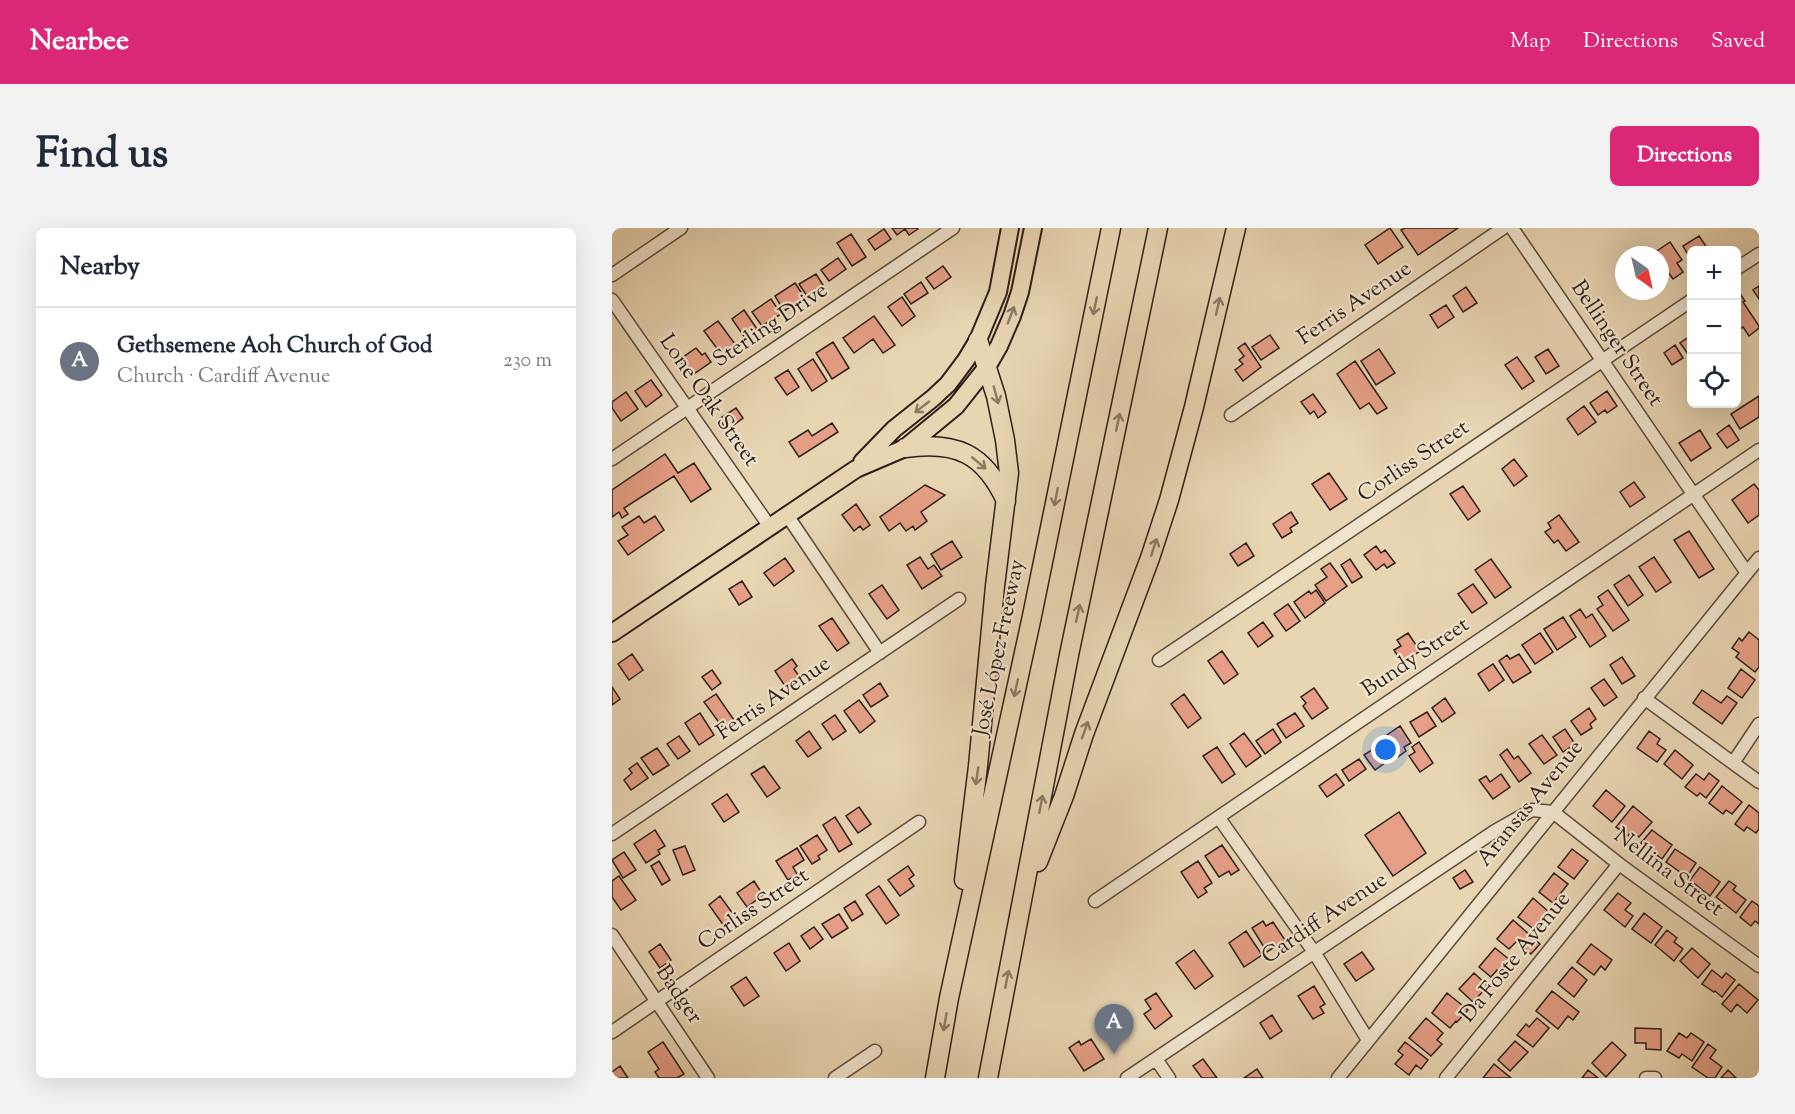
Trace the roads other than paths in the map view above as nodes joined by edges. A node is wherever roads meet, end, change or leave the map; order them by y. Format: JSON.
{"nodes":[{"id":1,"x":681,"y":228,"type":"edge"},
{"id":2,"x":953,"y":228,"type":"edge"},
{"id":3,"x":1010,"y":228,"type":"edge"},
{"id":4,"x":1033,"y":228,"type":"edge"},
{"id":5,"x":1111,"y":228,"type":"edge"},
{"id":6,"x":1158,"y":228,"type":"edge"},
{"id":7,"x":1236,"y":228,"type":"edge"},
{"id":8,"x":1503,"y":228,"type":"edge"},
{"id":9,"x":1512,"y":228,"type":"edge"},
{"id":10,"x":1759,"y":254,"type":"edge"},
{"id":11,"x":1741,"y":266,"type":"edge"},
{"id":12,"x":612,"y":275,"type":"edge"},
{"id":13,"x":612,"y":300,"type":"edge"},
{"id":14,"x":1687,"y":303,"type":"edge"},
{"id":15,"x":978,"y":340,"type":"junction"},
{"id":16,"x":1602,"y":361,"type":"junction"},
{"id":17,"x":987,"y":367,"type":"junction"},
{"id":18,"x":687,"y":409,"type":"junction"},
{"id":19,"x":1231,"y":415,"type":"dead end"},
{"id":20,"x":905,"y":448,"type":"junction"},
{"id":21,"x":1759,"y":450,"type":"edge"},
{"id":22,"x":612,"y":459,"type":"edge"},
{"id":23,"x":856,"y":469,"type":"junction"},
{"id":24,"x":1694,"y":495,"type":"junction"},
{"id":25,"x":1006,"y":501,"type":"junction"},
{"id":26,"x":787,"y":515,"type":"junction"},
{"id":27,"x":770,"y":527,"type":"junction"},
{"id":28,"x":1759,"y":558,"type":"edge"},
{"id":29,"x":1747,"y":573,"type":"junction"},
{"id":30,"x":959,"y":599,"type":"dead end"},
{"id":31,"x":612,"y":633,"type":"edge"},
{"id":32,"x":880,"y":653,"type":"junction"},
{"id":33,"x":1159,"y":660,"type":"dead end"},
{"id":34,"x":1644,"y":698,"type":"junction"},
{"id":35,"x":1759,"y":724,"type":"edge"},
{"id":36,"x":1733,"y":763,"type":"junction"},
{"id":37,"x":1759,"y":782,"type":"edge"},
{"id":38,"x":1553,"y":812,"type":"junction"},
{"id":39,"x":1219,"y":818,"type":"junction"},
{"id":40,"x":919,"y":822,"type":"dead end"},
{"id":41,"x":612,"y":834,"type":"edge"},
{"id":42,"x":1618,"y":864,"type":"junction"},
{"id":43,"x":1095,"y":901,"type":"dead end"},
{"id":44,"x":1022,"y":903,"type":"junction"},
{"id":45,"x":612,"y":935,"type":"edge"},
{"id":46,"x":1314,"y":952,"type":"junction"},
{"id":47,"x":1759,"y":966,"type":"edge"},
{"id":48,"x":949,"y":998,"type":"junction"},
{"id":49,"x":657,"y":1002,"type":"junction"},
{"id":50,"x":612,"y":1032,"type":"edge"},
{"id":51,"x":1368,"y":1040,"type":"junction"},
{"id":52,"x":875,"y":1051,"type":"dead end"},
{"id":53,"x":1156,"y":1059,"type":"junction"},
{"id":54,"x":708,"y":1078,"type":"edge"},
{"id":55,"x":835,"y":1078,"type":"edge"},
{"id":56,"x":935,"y":1078,"type":"edge"},
{"id":57,"x":988,"y":1078,"type":"edge"},
{"id":58,"x":1127,"y":1078,"type":"edge"},
{"id":59,"x":1169,"y":1078,"type":"edge"},
{"id":60,"x":1338,"y":1078,"type":"edge"},
{"id":61,"x":1446,"y":1078,"type":"edge"},
{"id":62,"x":1646,"y":1078,"type":"edge"},
{"id":63,"x":1655,"y":1078,"type":"edge"}],
"edges":[{"from":1,"to":12,"type":"street"},
{"from":2,"to":18,"type":"street","name":"Sterling Drive"},
{"from":3,"to":15,"type":"main road"},
{"from":17,"to":4,"type":"main road","one_way":true},
{"from":5,"to":48,"type":"highway","name":"José López Freeway","one_way":true},
{"from":44,"to":6,"type":"highway","one_way":true},
{"from":44,"to":7,"type":"highway","one_way":true},
{"from":8,"to":19,"type":"street","name":"Ferris Avenue"},
{"from":9,"to":16,"type":"street","name":"Bellinger Street"},
{"from":10,"to":11,"type":"street"},
{"from":13,"to":18,"type":"street","name":"Lone Oak Street"},
{"from":14,"to":16,"type":"street","name":"Corliss Street"},
{"from":15,"to":17,"type":"highway"},
{"from":15,"to":23,"type":"main road","one_way":true},
{"from":16,"to":24,"type":"street","name":"Bellinger Street"},
{"from":16,"to":33,"type":"street","name":"Corliss Street"},
{"from":17,"to":20,"type":"main road"},
{"from":17,"to":25,"type":"highway","one_way":true},
{"from":18,"to":22,"type":"street","name":"Sterling Drive"},
{"from":18,"to":27,"type":"street","name":"Lone Oak Street"},
{"from":20,"to":23,"type":"main road"},
{"from":20,"to":25,"type":"highway","one_way":true},
{"from":21,"to":24,"type":"street","name":"Bundy Street"},
{"from":23,"to":26,"type":"main road"},
{"from":24,"to":29,"type":"street","name":"Bellinger Street"},
{"from":24,"to":39,"type":"street","name":"Bundy Street"},
{"from":25,"to":48,"type":"highway","one_way":true},
{"from":26,"to":27,"type":"main road"},
{"from":26,"to":32,"type":"street"},
{"from":27,"to":31,"type":"main road"},
{"from":28,"to":29,"type":"street","name":"Aransas Avenue"},
{"from":29,"to":34,"type":"street","name":"Aransas Avenue"},
{"from":30,"to":32,"type":"street","name":"Ferris Avenue"},
{"from":32,"to":41,"type":"street","name":"Ferris Avenue"},
{"from":34,"to":36,"type":"street"},
{"from":34,"to":38,"type":"street","name":"Aransas Avenue"},
{"from":35,"to":36,"type":"street"},
{"from":36,"to":37,"type":"street"},
{"from":38,"to":42,"type":"street","name":"Nellina Street"},
{"from":38,"to":46,"type":"street","name":"Cardiff Avenue"},
{"from":38,"to":51,"type":"street","name":"Aransas Avenue"},
{"from":39,"to":43,"type":"street","name":"Bundy Street"},
{"from":39,"to":46,"type":"street"},
{"from":40,"to":49,"type":"street","name":"Corliss Street"},
{"from":42,"to":47,"type":"street","name":"Nellina Street"},
{"from":42,"to":61,"type":"street","name":"Da Foste Avenue"},
{"from":57,"to":44,"type":"highway","one_way":true},
{"from":45,"to":49,"type":"street","name":"Badger"},
{"from":46,"to":51,"type":"street"},
{"from":46,"to":53,"type":"street","name":"Cardiff Avenue"},
{"from":48,"to":56,"type":"highway","name":"José López Freeway","one_way":true},
{"from":49,"to":50,"type":"street","name":"Corliss Street"},
{"from":49,"to":54,"type":"street","name":"Badger"},
{"from":51,"to":60,"type":"street","name":"Aransas Avenue"},
{"from":52,"to":55,"type":"street"},
{"from":53,"to":58,"type":"street","name":"Cardiff Avenue"},
{"from":53,"to":59,"type":"street"},
{"from":62,"to":63,"type":"street"}]}
